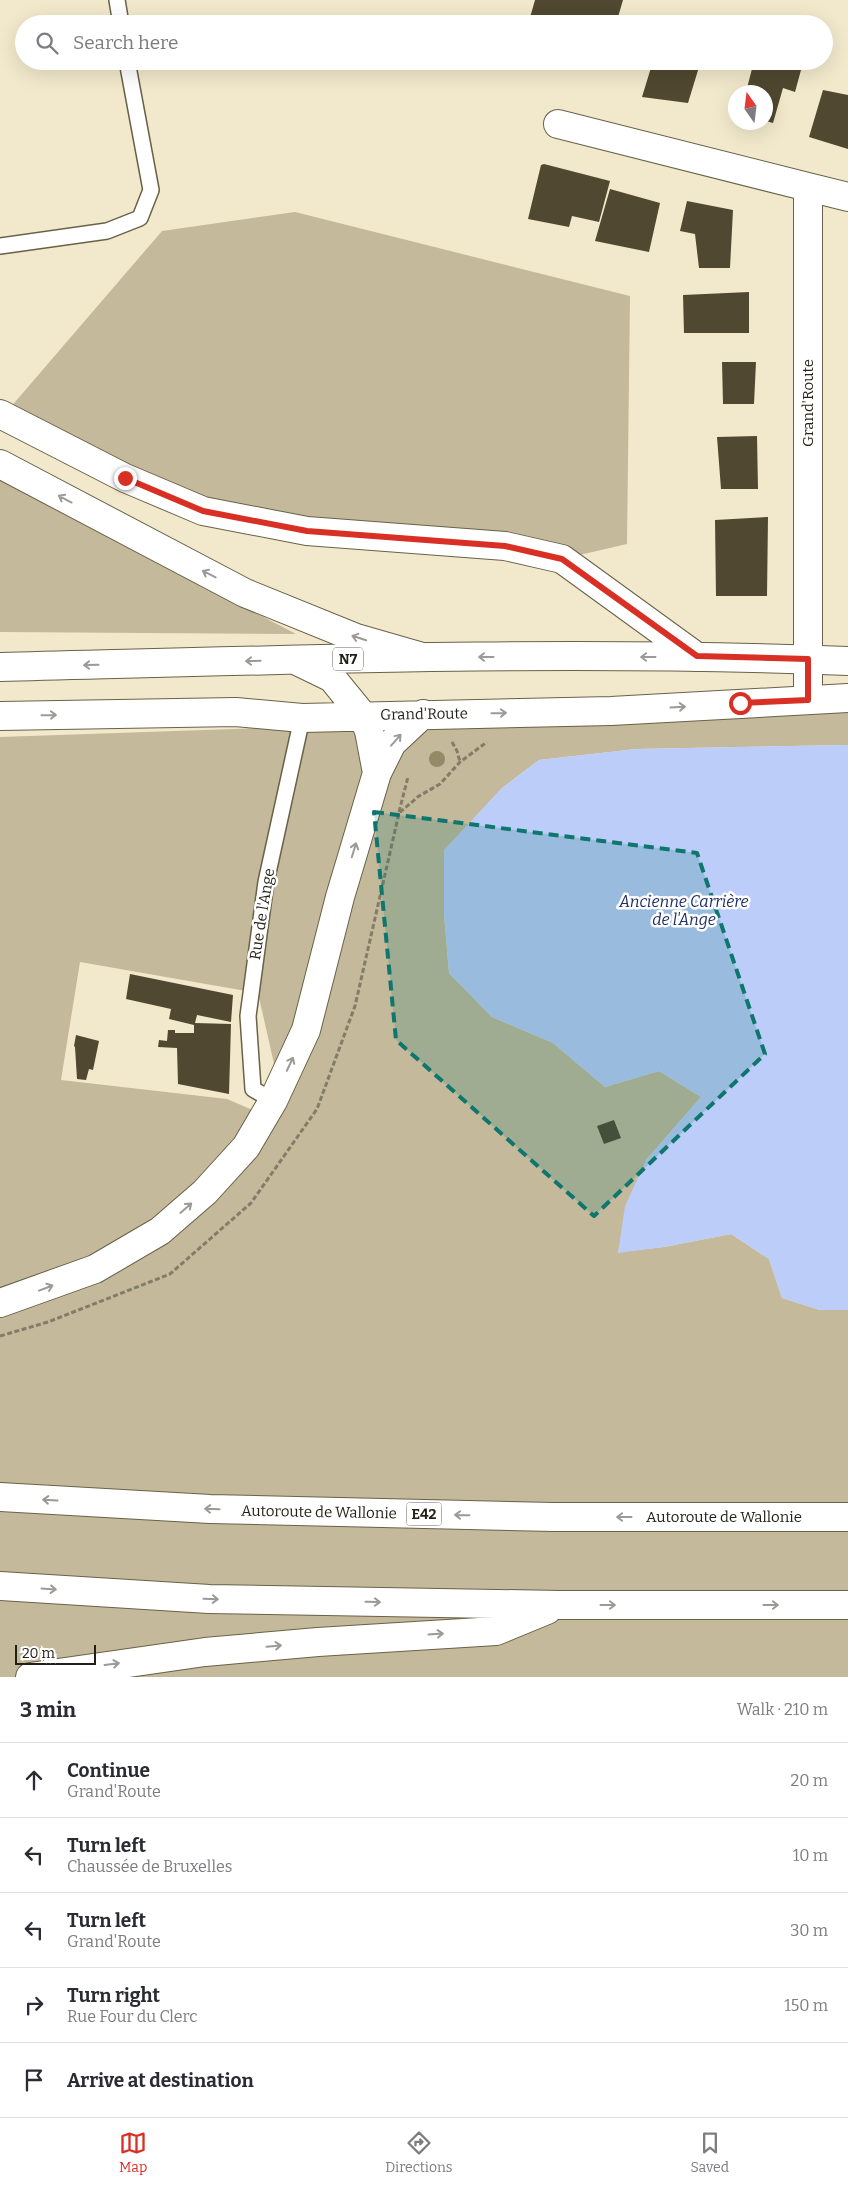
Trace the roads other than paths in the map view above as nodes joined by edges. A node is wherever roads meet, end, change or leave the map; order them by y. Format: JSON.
{"nodes":[{"id":1,"x":117,"y":0,"type":"edge"},
{"id":2,"x":120,"y":15,"type":"edge"},
{"id":3,"x":129,"y":70,"type":"edge"},
{"id":4,"x":558,"y":124,"type":"dead end"},
{"id":5,"x":808,"y":188,"type":"junction"},
{"id":6,"x":848,"y":196,"type":"edge"},
{"id":7,"x":0,"y":246,"type":"edge"},
{"id":8,"x":0,"y":414,"type":"edge"},
{"id":9,"x":0,"y":464,"type":"edge"},
{"id":10,"x":697,"y":656,"type":"junction"},
{"id":11,"x":422,"y":657,"type":"junction"},
{"id":12,"x":808,"y":659,"type":"junction"},
{"id":13,"x":296,"y":660,"type":"junction"},
{"id":14,"x":848,"y":661,"type":"edge"},
{"id":15,"x":0,"y":667,"type":"edge"},
{"id":16,"x":848,"y":698,"type":"edge"},
{"id":17,"x":808,"y":700,"type":"junction"},
{"id":18,"x":423,"y":714,"type":"junction"},
{"id":19,"x":0,"y":716,"type":"edge"},
{"id":20,"x":363,"y":716,"type":"junction"},
{"id":21,"x":302,"y":718,"type":"junction"},
{"id":22,"x":377,"y":773,"type":"junction"},
{"id":23,"x":273,"y":1101,"type":"junction"},
{"id":24,"x":0,"y":1303,"type":"edge"},
{"id":25,"x":0,"y":1496,"type":"edge"},
{"id":26,"x":848,"y":1517,"type":"edge"},
{"id":27,"x":0,"y":1586,"type":"edge"},
{"id":28,"x":848,"y":1604,"type":"edge"},
{"id":29,"x":560,"y":1605,"type":"junction"},
{"id":30,"x":30,"y":1677,"type":"edge"}],
"edges":[{"from":1,"to":2,"type":"lane"},
{"from":3,"to":7,"type":"lane"},
{"from":4,"to":5,"type":"main road"},
{"from":5,"to":6,"type":"main road"},
{"from":5,"to":12,"type":"main road","name":"Grand'Route"},
{"from":8,"to":10,"type":"main road"},
{"from":11,"to":9,"type":"main road","one_way":true},
{"from":10,"to":11,"type":"main road","number":"N7","one_way":true},
{"from":10,"to":12,"type":"main road","number":"N7"},
{"from":11,"to":13,"type":"main road","number":"N7"},
{"from":12,"to":14,"type":"main road","number":"N7"},
{"from":12,"to":17,"type":"main road","name":"Grand'Route"},
{"from":13,"to":15,"type":"main road","number":"N7","one_way":true},
{"from":13,"to":20,"type":"main road"},
{"from":16,"to":17,"type":"main road","name":"Grand'Route"},
{"from":18,"to":17,"type":"main road","name":"Grand'Route","one_way":true},
{"from":18,"to":20,"type":"main road","name":"Grand'Route"},
{"from":22,"to":18,"type":"main road","one_way":true},
{"from":19,"to":21,"type":"main road","name":"Grand'Route","one_way":true},
{"from":20,"to":21,"type":"main road","name":"Grand'Route"},
{"from":20,"to":22,"type":"main road"},
{"from":21,"to":23,"type":"lane","name":"Rue de l'Ange"},
{"from":23,"to":22,"type":"main road","one_way":true},
{"from":24,"to":23,"type":"main road","one_way":true},
{"from":26,"to":25,"type":"main road","name":"Autoroute de Wallonie","number":"E42","one_way":true},
{"from":27,"to":29,"type":"main road","one_way":true},
{"from":29,"to":28,"type":"main road","one_way":true},
{"from":30,"to":29,"type":"main road","one_way":true}]}
